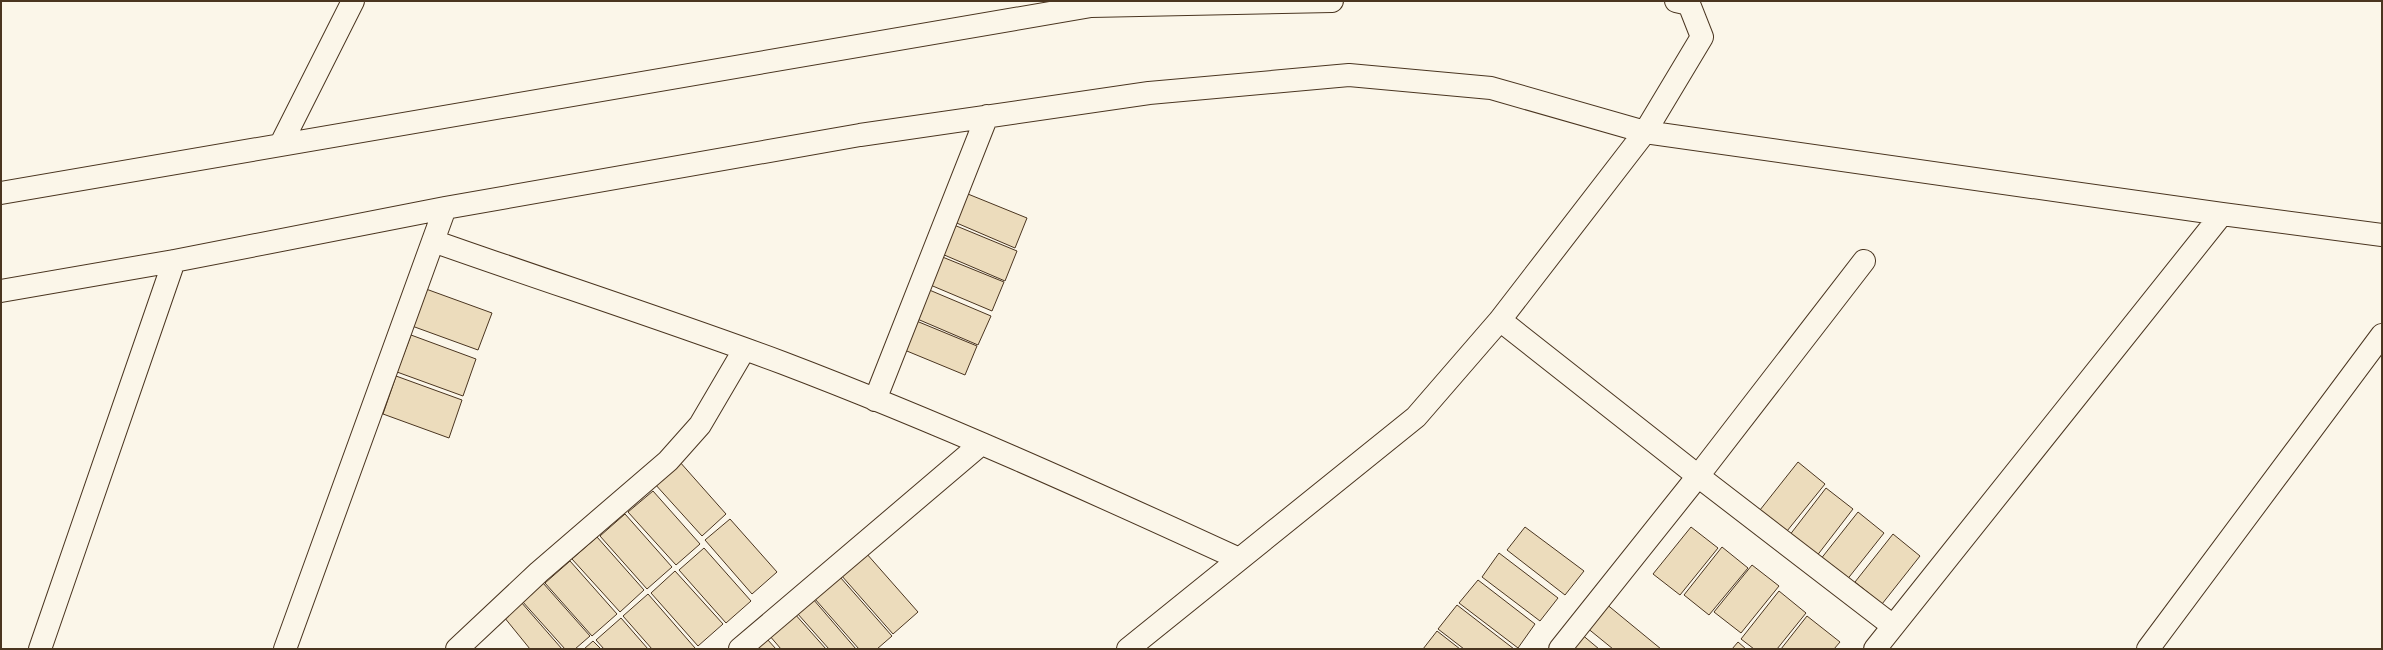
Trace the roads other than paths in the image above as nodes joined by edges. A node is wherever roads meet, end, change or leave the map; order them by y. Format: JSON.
{"nodes":[{"id":1,"x":353,"y":1,"type":"edge"},
{"id":2,"x":1332,"y":1,"type":"edge"},
{"id":3,"x":1686,"y":2,"type":"edge"},
{"id":4,"x":987,"y":116,"type":"junction"},
{"id":5,"x":1645,"y":132,"type":"junction"},
{"id":6,"x":281,"y":144,"type":"junction"},
{"id":7,"x":1,"y":193,"type":"edge"},
{"id":8,"x":445,"y":208,"type":"junction"},
{"id":9,"x":2222,"y":214,"type":"junction"},
{"id":10,"x":2382,"y":235,"type":"edge"},
{"id":11,"x":433,"y":241,"type":"junction"},
{"id":12,"x":174,"y":261,"type":"junction"},
{"id":13,"x":1864,"y":261,"type":"dead end"},
{"id":14,"x":1,"y":291,"type":"edge"},
{"id":15,"x":1500,"y":320,"type":"junction"},
{"id":16,"x":2382,"y":335,"type":"edge"},
{"id":17,"x":744,"y":350,"type":"junction"},
{"id":18,"x":875,"y":400,"type":"junction"},
{"id":19,"x":981,"y":444,"type":"junction"},
{"id":20,"x":1698,"y":476,"type":"junction"},
{"id":21,"x":1239,"y":559,"type":"junction"},
{"id":22,"x":1893,"y":626,"type":"junction"},
{"id":23,"x":40,"y":649,"type":"edge"},
{"id":24,"x":285,"y":649,"type":"edge"},
{"id":25,"x":456,"y":649,"type":"edge"},
{"id":26,"x":740,"y":649,"type":"edge"},
{"id":27,"x":1128,"y":649,"type":"edge"},
{"id":28,"x":1560,"y":649,"type":"edge"},
{"id":29,"x":1875,"y":649,"type":"edge"},
{"id":30,"x":2148,"y":649,"type":"edge"}],
"edges":[{"from":1,"to":6,"type":"street"},
{"from":2,"to":6,"type":"street"},
{"from":3,"to":5,"type":"street"},
{"from":4,"to":5,"type":"street"},
{"from":4,"to":8,"type":"street"},
{"from":4,"to":18,"type":"street"},
{"from":5,"to":9,"type":"street"},
{"from":5,"to":15,"type":"street"},
{"from":6,"to":7,"type":"street"},
{"from":8,"to":11,"type":"street"},
{"from":8,"to":12,"type":"street"},
{"from":9,"to":10,"type":"street"},
{"from":9,"to":22,"type":"street"},
{"from":11,"to":17,"type":"street"},
{"from":11,"to":24,"type":"street"},
{"from":12,"to":14,"type":"street"},
{"from":12,"to":23,"type":"street"},
{"from":13,"to":20,"type":"street"},
{"from":15,"to":20,"type":"street"},
{"from":15,"to":21,"type":"street"},
{"from":16,"to":30,"type":"street"},
{"from":17,"to":18,"type":"street"},
{"from":17,"to":25,"type":"street"},
{"from":18,"to":19,"type":"street"},
{"from":19,"to":21,"type":"street"},
{"from":19,"to":26,"type":"street"},
{"from":20,"to":22,"type":"street"},
{"from":20,"to":28,"type":"street"},
{"from":21,"to":27,"type":"street"},
{"from":22,"to":29,"type":"street"}]}
